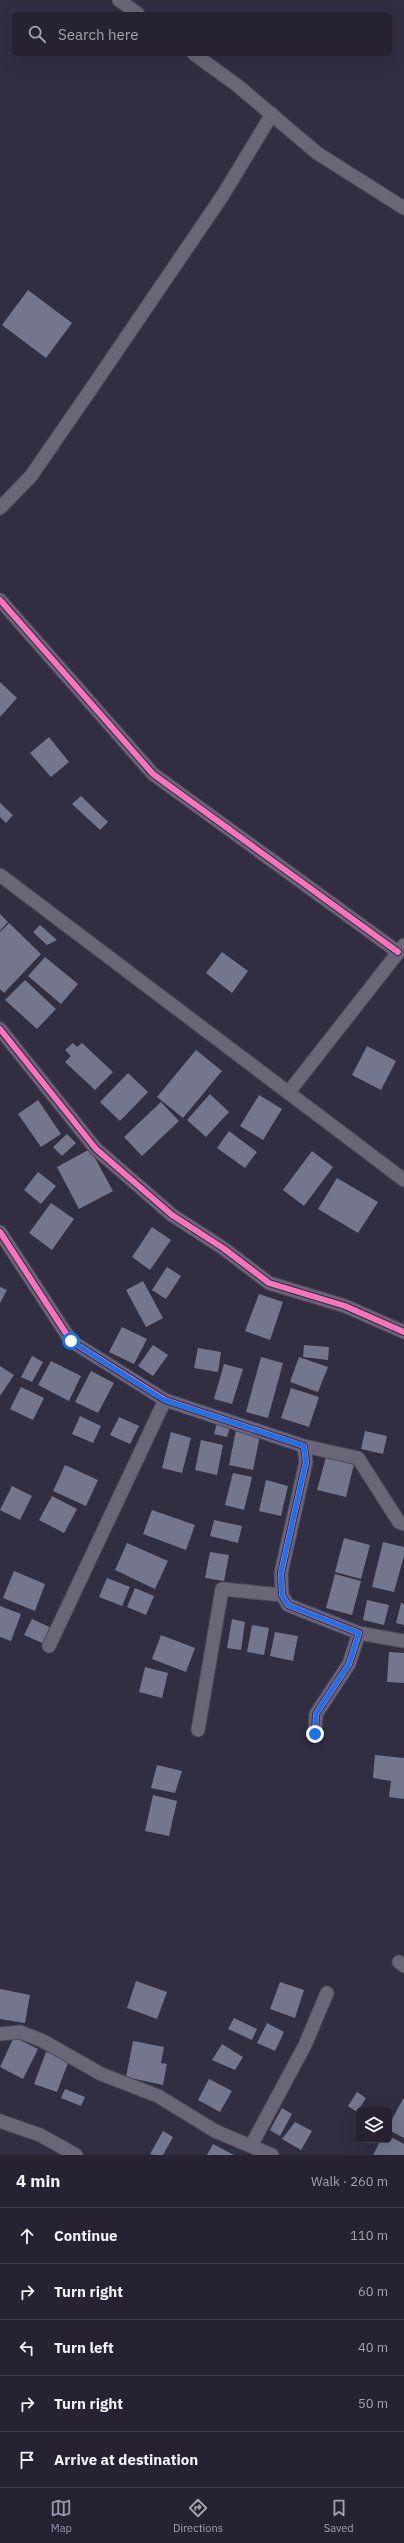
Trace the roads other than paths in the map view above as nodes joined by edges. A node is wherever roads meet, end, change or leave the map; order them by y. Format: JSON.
{"nodes":[{"id":1,"x":119,"y":0,"type":"edge"},
{"id":2,"x":135,"y":12,"type":"edge"},
{"id":3,"x":197,"y":56,"type":"edge"},
{"id":4,"x":272,"y":114,"type":"junction"},
{"id":5,"x":404,"y":208,"type":"edge"},
{"id":6,"x":0,"y":508,"type":"edge"},
{"id":7,"x":0,"y":600,"type":"edge"},
{"id":8,"x":0,"y":875,"type":"edge"},
{"id":9,"x":401,"y":948,"type":"edge"},
{"id":10,"x":0,"y":1029,"type":"edge"},
{"id":11,"x":288,"y":1093,"type":"junction"},
{"id":12,"x":404,"y":1180,"type":"edge"},
{"id":13,"x":0,"y":1232,"type":"edge"},
{"id":14,"x":404,"y":1332,"type":"edge"},
{"id":15,"x":164,"y":1400,"type":"junction"},
{"id":16,"x":304,"y":1446,"type":"junction"},
{"id":17,"x":404,"y":1524,"type":"edge"},
{"id":18,"x":282,"y":1595,"type":"junction"},
{"id":19,"x":359,"y":1633,"type":"junction"},
{"id":20,"x":404,"y":1641,"type":"edge"},
{"id":21,"x":49,"y":1646,"type":"dead end"},
{"id":22,"x":198,"y":1730,"type":"dead end"},
{"id":23,"x":315,"y":1734,"type":"dead end"},
{"id":24,"x":327,"y":1993,"type":"dead end"},
{"id":25,"x":0,"y":2034,"type":"edge"},
{"id":26,"x":0,"y":2121,"type":"edge"},
{"id":27,"x":251,"y":2146,"type":"junction"},
{"id":28,"x":76,"y":2155,"type":"edge"},
{"id":29,"x":272,"y":2155,"type":"edge"}],
"edges":[{"from":1,"to":2,"type":"street"},
{"from":3,"to":4,"type":"street"},
{"from":4,"to":5,"type":"street"},
{"from":4,"to":6,"type":"street"},
{"from":7,"to":9,"type":"street"},
{"from":8,"to":11,"type":"street"},
{"from":9,"to":11,"type":"street"},
{"from":10,"to":14,"type":"street"},
{"from":11,"to":12,"type":"street"},
{"from":13,"to":15,"type":"street"},
{"from":15,"to":16,"type":"street"},
{"from":15,"to":21,"type":"street"},
{"from":16,"to":17,"type":"street"},
{"from":16,"to":18,"type":"street"},
{"from":18,"to":19,"type":"street"},
{"from":18,"to":22,"type":"street"},
{"from":19,"to":20,"type":"street"},
{"from":19,"to":23,"type":"street"},
{"from":24,"to":27,"type":"street"},
{"from":25,"to":27,"type":"street"},
{"from":26,"to":28,"type":"street"},
{"from":27,"to":29,"type":"street"}]}
